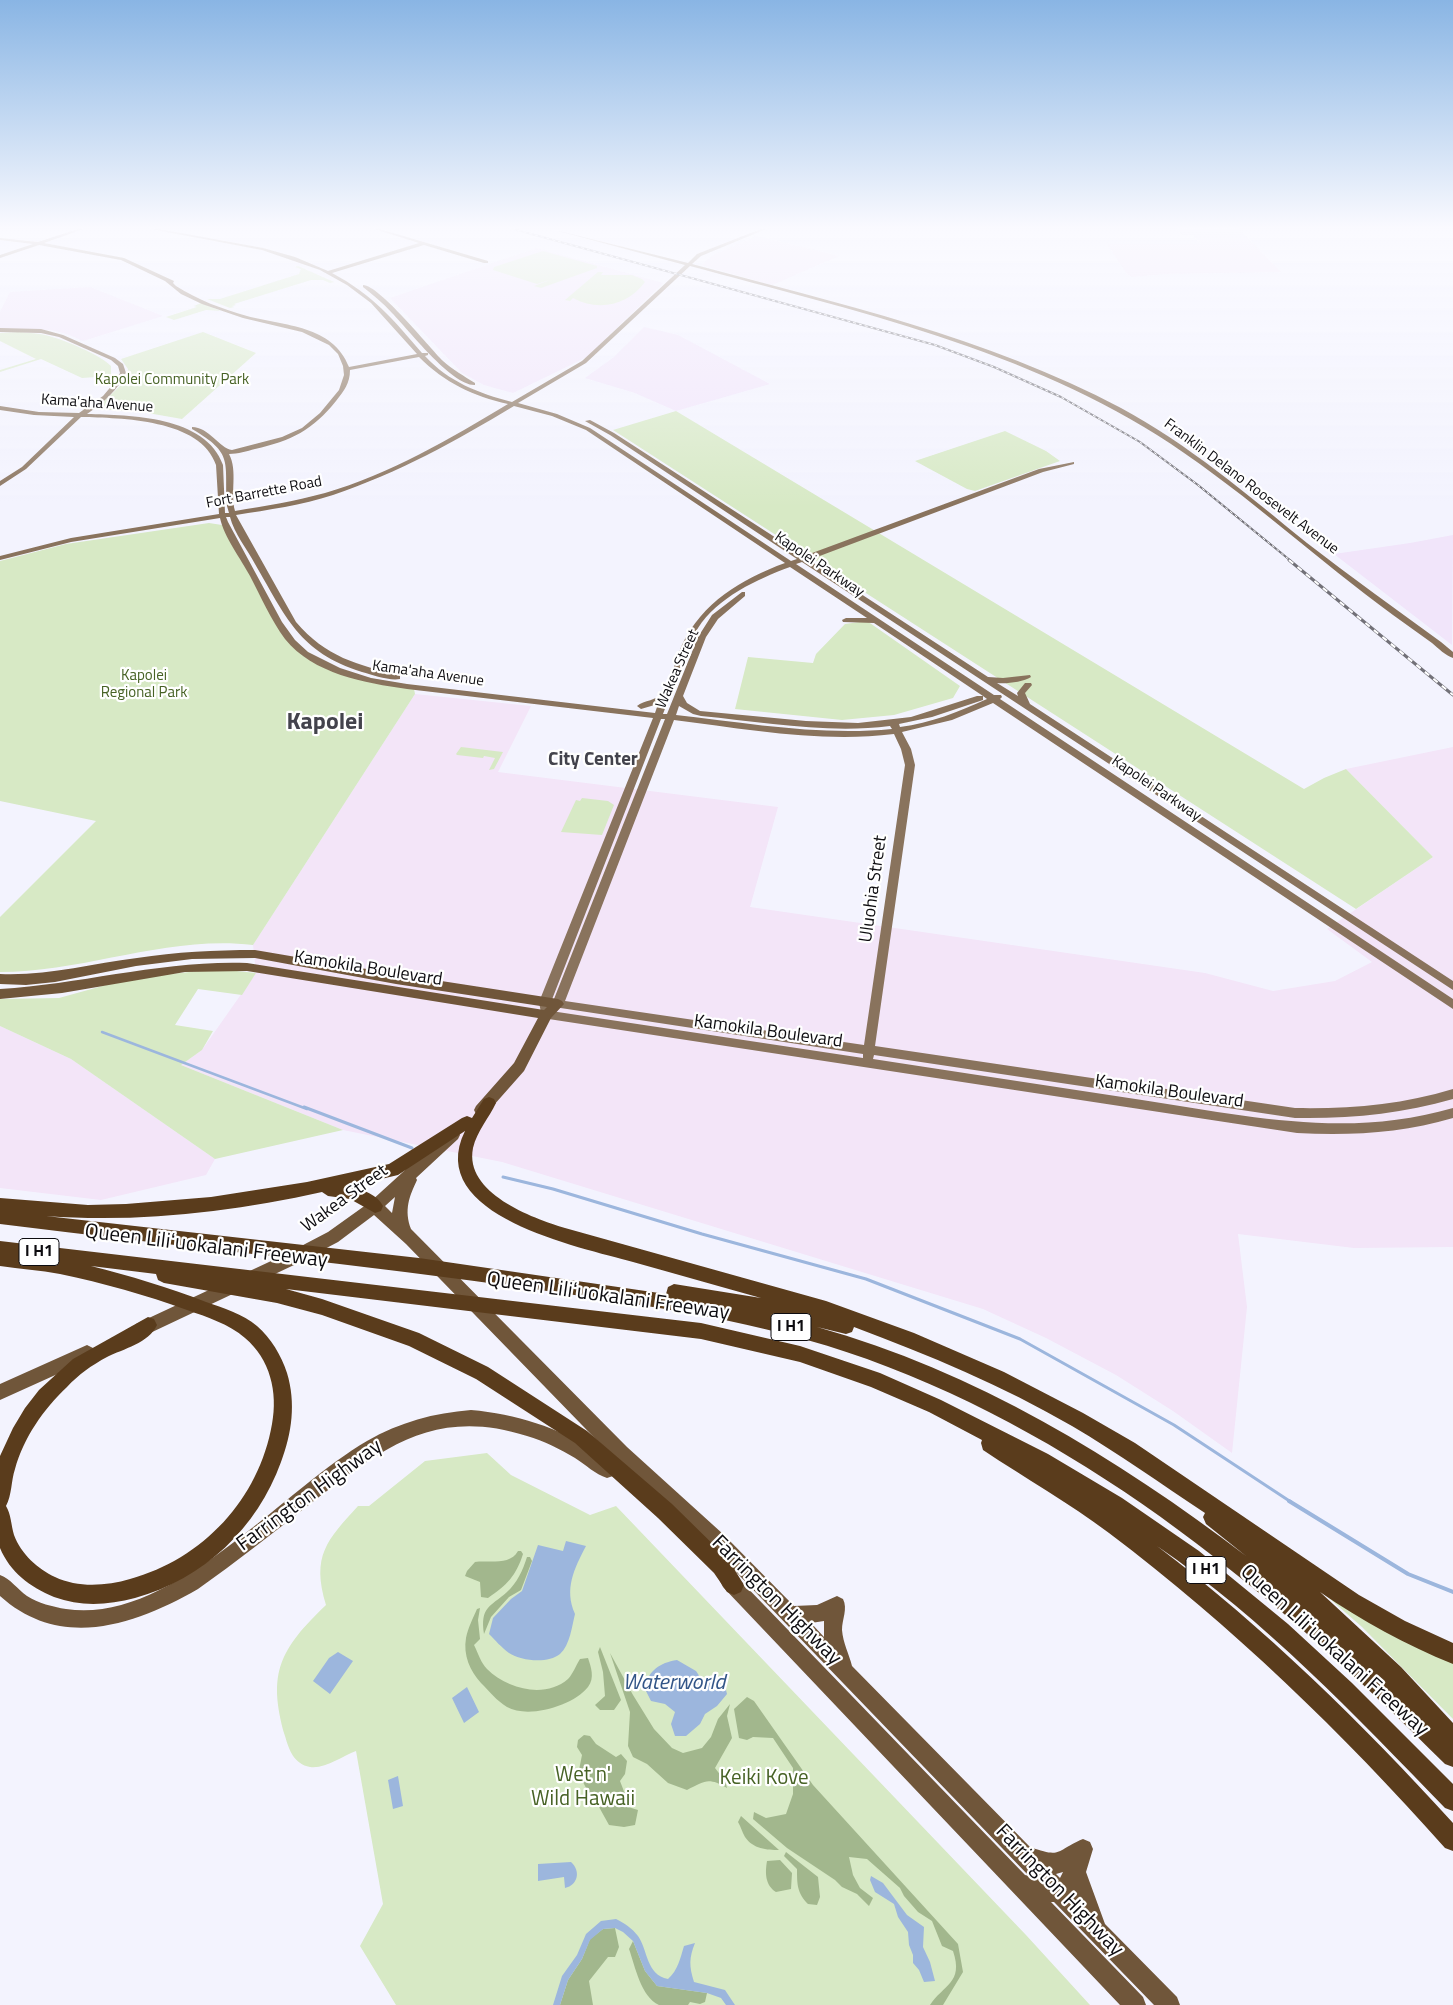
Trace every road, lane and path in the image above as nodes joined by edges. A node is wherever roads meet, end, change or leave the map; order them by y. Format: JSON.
{"nodes":[{"id":1,"x":264,"y":321,"type":"edge"},
{"id":2,"x":390,"y":321,"type":"edge"},
{"id":3,"x":402,"y":321,"type":"edge"},
{"id":4,"x":631,"y":321,"type":"edge"},
{"id":5,"x":634,"y":321,"type":"edge"},
{"id":6,"x":886,"y":321,"type":"edge"},
{"id":7,"x":0,"y":331,"type":"edge"},
{"id":8,"x":433,"y":353,"type":"junction"},
{"id":9,"x":422,"y":355,"type":"junction"},
{"id":10,"x":347,"y":369,"type":"junction"},
{"id":11,"x":538,"y":390,"type":"junction"},
{"id":12,"x":505,"y":396,"type":"junction"},
{"id":13,"x":495,"y":398,"type":"junction"},
{"id":14,"x":0,"y":402,"type":"edge"},
{"id":15,"x":519,"y":402,"type":"junction"},
{"id":16,"x":0,"y":408,"type":"edge"},
{"id":17,"x":502,"y":411,"type":"junction"},
{"id":18,"x":83,"y":412,"type":"junction"},
{"id":19,"x":225,"y":451,"type":"junction"},
{"id":20,"x":214,"y":454,"type":"junction"},
{"id":21,"x":1075,"y":465,"type":"dead end"},
{"id":22,"x":0,"y":484,"type":"edge"},
{"id":23,"x":230,"y":505,"type":"junction"},
{"id":24,"x":219,"y":506,"type":"junction"},
{"id":25,"x":254,"y":510,"type":"junction"},
{"id":26,"x":232,"y":515,"type":"junction"},
{"id":27,"x":222,"y":516,"type":"junction"},
{"id":28,"x":195,"y":520,"type":"junction"},
{"id":29,"x":790,"y":551,"type":"junction"},
{"id":30,"x":779,"y":556,"type":"junction"},
{"id":31,"x":822,"y":556,"type":"junction"},
{"id":32,"x":0,"y":558,"type":"edge"},
{"id":33,"x":806,"y":562,"type":"junction"},
{"id":34,"x":794,"y":566,"type":"junction"},
{"id":35,"x":776,"y":573,"type":"junction"},
{"id":36,"x":824,"y":573,"type":"junction"},
{"id":37,"x":810,"y":576,"type":"junction"},
{"id":38,"x":1366,"y":593,"type":"junction"},
{"id":39,"x":848,"y":602,"type":"junction"},
{"id":40,"x":876,"y":608,"type":"junction"},
{"id":41,"x":864,"y":613,"type":"junction"},
{"id":42,"x":878,"y":622,"type":"junction"},
{"id":43,"x":1453,"y":656,"type":"edge"},
{"id":44,"x":1453,"y":664,"type":"edge"},
{"id":45,"x":980,"y":676,"type":"junction"},
{"id":46,"x":971,"y":684,"type":"junction"},
{"id":47,"x":1004,"y":691,"type":"junction"},
{"id":48,"x":665,"y":695,"type":"junction"},
{"id":49,"x":678,"y":695,"type":"junction"},
{"id":50,"x":991,"y":697,"type":"junction"},
{"id":51,"x":641,"y":706,"type":"junction"},
{"id":52,"x":1026,"y":706,"type":"junction"},
{"id":53,"x":968,"y":707,"type":"junction"},
{"id":54,"x":659,"y":712,"type":"junction"},
{"id":55,"x":1014,"y":712,"type":"junction"},
{"id":56,"x":634,"y":713,"type":"junction"},
{"id":57,"x":671,"y":713,"type":"junction"},
{"id":58,"x":694,"y":716,"type":"junction"},
{"id":59,"x":896,"y":727,"type":"junction"},
{"id":60,"x":652,"y":728,"type":"junction"},
{"id":61,"x":665,"y":730,"type":"junction"},
{"id":62,"x":1238,"y":845,"type":"junction"},
{"id":63,"x":1225,"y":853,"type":"junction"},
{"id":64,"x":0,"y":979,"type":"edge"},
{"id":65,"x":1453,"y":986,"type":"edge"},
{"id":66,"x":0,"y":994,"type":"edge"},
{"id":67,"x":552,"y":1003,"type":"junction"},
{"id":68,"x":1453,"y":1005,"type":"edge"},
{"id":69,"x":546,"y":1016,"type":"junction"},
{"id":70,"x":869,"y":1050,"type":"junction"},
{"id":71,"x":867,"y":1064,"type":"junction"},
{"id":72,"x":1453,"y":1094,"type":"edge"},
{"id":73,"x":489,"y":1102,"type":"junction"},
{"id":74,"x":1453,"y":1112,"type":"edge"},
{"id":75,"x":467,"y":1122,"type":"junction"},
{"id":76,"x":417,"y":1170,"type":"junction"},
{"id":77,"x":307,"y":1188,"type":"junction"},
{"id":78,"x":0,"y":1205,"type":"edge"},
{"id":79,"x":375,"y":1206,"type":"junction"},
{"id":80,"x":0,"y":1217,"type":"edge"},
{"id":81,"x":408,"y":1236,"type":"junction"},
{"id":82,"x":0,"y":1248,"type":"edge"},
{"id":83,"x":77,"y":1256,"type":"junction"},
{"id":84,"x":0,"y":1259,"type":"edge"},
{"id":85,"x":480,"y":1273,"type":"junction"},
{"id":86,"x":148,"y":1326,"type":"junction"},
{"id":87,"x":998,"y":1378,"type":"junction"},
{"id":88,"x":0,"y":1392,"type":"edge"},
{"id":89,"x":935,"y":1406,"type":"junction"},
{"id":90,"x":1128,"y":1450,"type":"junction"},
{"id":91,"x":0,"y":1499,"type":"edge"},
{"id":92,"x":0,"y":1513,"type":"edge"},
{"id":93,"x":0,"y":1584,"type":"edge"},
{"id":94,"x":734,"y":1585,"type":"junction"},
{"id":95,"x":791,"y":1615,"type":"junction"},
{"id":96,"x":1453,"y":1654,"type":"edge"},
{"id":97,"x":845,"y":1670,"type":"junction"},
{"id":98,"x":1453,"y":1739,"type":"edge"},
{"id":99,"x":1453,"y":1756,"type":"edge"},
{"id":100,"x":1453,"y":1800,"type":"edge"},
{"id":101,"x":1453,"y":1840,"type":"edge"},
{"id":102,"x":1026,"y":1856,"type":"junction"},
{"id":103,"x":1076,"y":1874,"type":"junction"},
{"id":104,"x":1020,"y":1884,"type":"junction"},
{"id":105,"x":1059,"y":1891,"type":"junction"},
{"id":106,"x":1102,"y":1936,"type":"junction"},
{"id":107,"x":1135,"y":2005,"type":"edge"},
{"id":108,"x":1169,"y":2005,"type":"edge"}],
"edges":[{"from":1,"to":10,"type":"main road"},
{"from":2,"to":9,"type":"main road","name":"Kapolei Parkway"},
{"from":3,"to":8,"type":"main road","name":"Kapolei Parkway"},
{"from":4,"to":11,"type":"main road","name":"Fort Barrette Road"},
{"from":5,"to":15,"type":"main road","name":"Fort Barrette Road"},
{"from":6,"to":38,"type":"main road","name":"Franklin Delano Roosevelt Avenue"},
{"from":7,"to":18,"type":"main road"},
{"from":8,"to":9,"type":"main road"},
{"from":8,"to":12,"type":"main road","name":"Kapolei Parkway"},
{"from":9,"to":10,"type":"main road"},
{"from":9,"to":13,"type":"main road","name":"Kapolei Parkway"},
{"from":10,"to":19,"type":"main road"},
{"from":11,"to":12,"type":"main road"},
{"from":11,"to":15,"type":"main road","name":"Fort Barrette Road"},
{"from":12,"to":15,"type":"main road","name":"Kapolei Parkway"},
{"from":13,"to":15,"type":"main road","name":"Kapolei Parkway"},
{"from":13,"to":17,"type":"main road"},
{"from":14,"to":18,"type":"main road","name":"Kama'aha Avenue"},
{"from":15,"to":17,"type":"main road","name":"Fort Barrette Road"},
{"from":15,"to":29,"type":"main road","name":"Kapolei Parkway"},
{"from":15,"to":30,"type":"main road","name":"Kapolei Parkway"},
{"from":16,"to":18,"type":"main road","name":"Kama'aha Avenue"},
{"from":17,"to":25,"type":"main road","name":"Fort Barrette Road"},
{"from":18,"to":19,"type":"main road","name":"Kama'aha Avenue"},
{"from":18,"to":20,"type":"main road","name":"Kama'aha Avenue"},
{"from":18,"to":22,"type":"main road"},
{"from":19,"to":20,"type":"main road"},
{"from":19,"to":23,"type":"main road","name":"Kama'aha Avenue"},
{"from":20,"to":24,"type":"main road","name":"Kama'aha Avenue"},
{"from":21,"to":31,"type":"main road","name":"Wakea Street"},
{"from":23,"to":25,"type":"main road"},
{"from":23,"to":26,"type":"main road","name":"Kama'aha Avenue"},
{"from":24,"to":27,"type":"main road","name":"Kama'aha Avenue"},
{"from":24,"to":28,"type":"main road"},
{"from":25,"to":26,"type":"main road","name":"Fort Barrette Road"},
{"from":26,"to":27,"type":"main road","name":"Fort Barrette Road"},
{"from":26,"to":51,"type":"main road","name":"Kama'aha Avenue"},
{"from":27,"to":28,"type":"main road","name":"Fort Barrette Road"},
{"from":27,"to":56,"type":"main road","name":"Kama'aha Avenue"},
{"from":28,"to":32,"type":"main road","name":"Fort Barrette Road"},
{"from":29,"to":31,"type":"main road"},
{"from":29,"to":33,"type":"main road","name":"Kapolei Parkway"},
{"from":30,"to":34,"type":"main road","name":"Kapolei Parkway"},
{"from":30,"to":35,"type":"main road"},
{"from":31,"to":33,"type":"main road","name":"Wakea Street"},
{"from":31,"to":36,"type":"main road"},
{"from":33,"to":34,"type":"main road","name":"Wakea Street"},
{"from":33,"to":36,"type":"main road","name":"Kapolei Parkway"},
{"from":34,"to":35,"type":"main road","name":"Wakea Street"},
{"from":34,"to":37,"type":"main road","name":"Kapolei Parkway"},
{"from":35,"to":37,"type":"main road"},
{"from":35,"to":48,"type":"main road","name":"Wakea Street"},
{"from":35,"to":49,"type":"main road","name":"Wakea Street"},
{"from":36,"to":40,"type":"main road","name":"Kapolei Parkway"},
{"from":37,"to":39,"type":"main road","name":"Kapolei Parkway"},
{"from":38,"to":43,"type":"main road","name":"Franklin Delano Roosevelt Avenue"},
{"from":38,"to":44,"type":"main road","name":"Franklin Delano Roosevelt Avenue"},
{"from":39,"to":41,"type":"main road","name":"Kapolei Parkway"},
{"from":39,"to":42,"type":"main road"},
{"from":40,"to":41,"type":"main road"},
{"from":40,"to":45,"type":"main road","name":"Kapolei Parkway"},
{"from":41,"to":42,"type":"main road","name":"Kapolei Parkway"},
{"from":42,"to":46,"type":"main road","name":"Kapolei Parkway"},
{"from":45,"to":47,"type":"main road","name":"Kapolei Parkway"},
{"from":45,"to":52,"type":"main road"},
{"from":46,"to":50,"type":"main road","name":"Kapolei Parkway"},
{"from":46,"to":53,"type":"main road"},
{"from":47,"to":50,"type":"main road","name":"Kama'aha Avenue"},
{"from":47,"to":52,"type":"main road","name":"Kapolei Parkway"},
{"from":48,"to":51,"type":"main road"},
{"from":48,"to":54,"type":"main road","name":"Wakea Street"},
{"from":49,"to":57,"type":"main road","name":"Wakea Street"},
{"from":49,"to":58,"type":"main road"},
{"from":50,"to":53,"type":"main road","name":"Kama'aha Avenue"},
{"from":50,"to":55,"type":"main road","name":"Kapolei Parkway"},
{"from":51,"to":54,"type":"main road","name":"Kama'aha Avenue"},
{"from":52,"to":62,"type":"main road","name":"Kapolei Parkway"},
{"from":53,"to":55,"type":"main road"},
{"from":53,"to":59,"type":"main road","name":"Kama'aha Avenue"},
{"from":54,"to":56,"type":"main road","name":"Kama'aha Avenue"},
{"from":54,"to":57,"type":"main road","name":"Kama'aha Avenue"},
{"from":54,"to":60,"type":"main road","name":"Wakea Street"},
{"from":55,"to":63,"type":"main road","name":"Kapolei Parkway"},
{"from":56,"to":60,"type":"main road"},
{"from":57,"to":58,"type":"main road","name":"Kama'aha Avenue"},
{"from":57,"to":61,"type":"main road","name":"Wakea Street"},
{"from":58,"to":59,"type":"main road","name":"Kama'aha Avenue"},
{"from":58,"to":61,"type":"main road"},
{"from":59,"to":70,"type":"main road","name":"Uluohia Street"},
{"from":60,"to":67,"type":"main road","name":"Wakea Street"},
{"from":61,"to":67,"type":"main road","name":"Wakea Street"},
{"from":62,"to":63,"type":"main road"},
{"from":62,"to":65,"type":"main road","name":"Kapolei Parkway"},
{"from":63,"to":68,"type":"main road","name":"Kapolei Parkway"},
{"from":64,"to":67,"type":"main road","name":"Kamokila Boulevard"},
{"from":66,"to":69,"type":"main road","name":"Kamokila Boulevard"},
{"from":67,"to":69,"type":"main road","name":"Wakea Street"},
{"from":67,"to":70,"type":"main road","name":"Kamokila Boulevard"},
{"from":69,"to":71,"type":"main road","name":"Kamokila Boulevard"},
{"from":69,"to":73,"type":"main road","name":"Wakea Street"},
{"from":70,"to":71,"type":"main road","name":"Uluohia Street"},
{"from":70,"to":72,"type":"main road","name":"Kamokila Boulevard"},
{"from":71,"to":74,"type":"main road","name":"Kamokila Boulevard"},
{"from":73,"to":75,"type":"main road","name":"Wakea Street"},
{"from":73,"to":87,"type":"highway"},
{"from":75,"to":76,"type":"main road","name":"Wakea Street"},
{"from":75,"to":77,"type":"highway"},
{"from":76,"to":79,"type":"main road","name":"Wakea Street"},
{"from":76,"to":81,"type":"main road"},
{"from":77,"to":78,"type":"highway"},
{"from":77,"to":79,"type":"highway"},
{"from":79,"to":81,"type":"main road","name":"Farrington Highway"},
{"from":79,"to":86,"type":"main road","name":"Wakea Street"},
{"from":80,"to":85,"type":"highway","name":"Queen Liliʻuokalani Freeway","number":"I H1"},
{"from":81,"to":95,"type":"main road","name":"Farrington Highway"},
{"from":82,"to":83,"type":"highway","name":"Queen Liliʻuokalani Freeway","number":"I H1"},
{"from":83,"to":89,"type":"highway","name":"Queen Liliʻuokalani Freeway","number":"I H1"},
{"from":83,"to":94,"type":"highway"},
{"from":84,"to":92,"type":"highway"},
{"from":85,"to":87,"type":"highway"},
{"from":85,"to":99,"type":"highway","name":"Queen Liliʻuokalani Freeway","number":"I H1"},
{"from":86,"to":88,"type":"main road","name":"Wakea Street"},
{"from":86,"to":91,"type":"highway"},
{"from":87,"to":90,"type":"highway"},
{"from":89,"to":100,"type":"highway","name":"Queen Liliʻuokalani Freeway","number":"I H1"},
{"from":89,"to":101,"type":"highway"},
{"from":90,"to":96,"type":"highway"},
{"from":90,"to":98,"type":"highway"},
{"from":93,"to":94,"type":"main road","name":"Farrington Highway"},
{"from":94,"to":104,"type":"main road","name":"Farrington Highway"},
{"from":95,"to":97,"type":"main road","name":"Farrington Highway"},
{"from":95,"to":97,"type":"main road"},
{"from":97,"to":102,"type":"main road","name":"Farrington Highway"},
{"from":102,"to":103,"type":"main road"},
{"from":102,"to":105,"type":"main road","name":"Farrington Highway"},
{"from":103,"to":105,"type":"main road"},
{"from":103,"to":106,"type":"main road"},
{"from":104,"to":105,"type":"main road"},
{"from":104,"to":107,"type":"main road","name":"Farrington Highway"},
{"from":105,"to":106,"type":"main road","name":"Farrington Highway"},
{"from":106,"to":108,"type":"main road","name":"Farrington Highway"}]}
